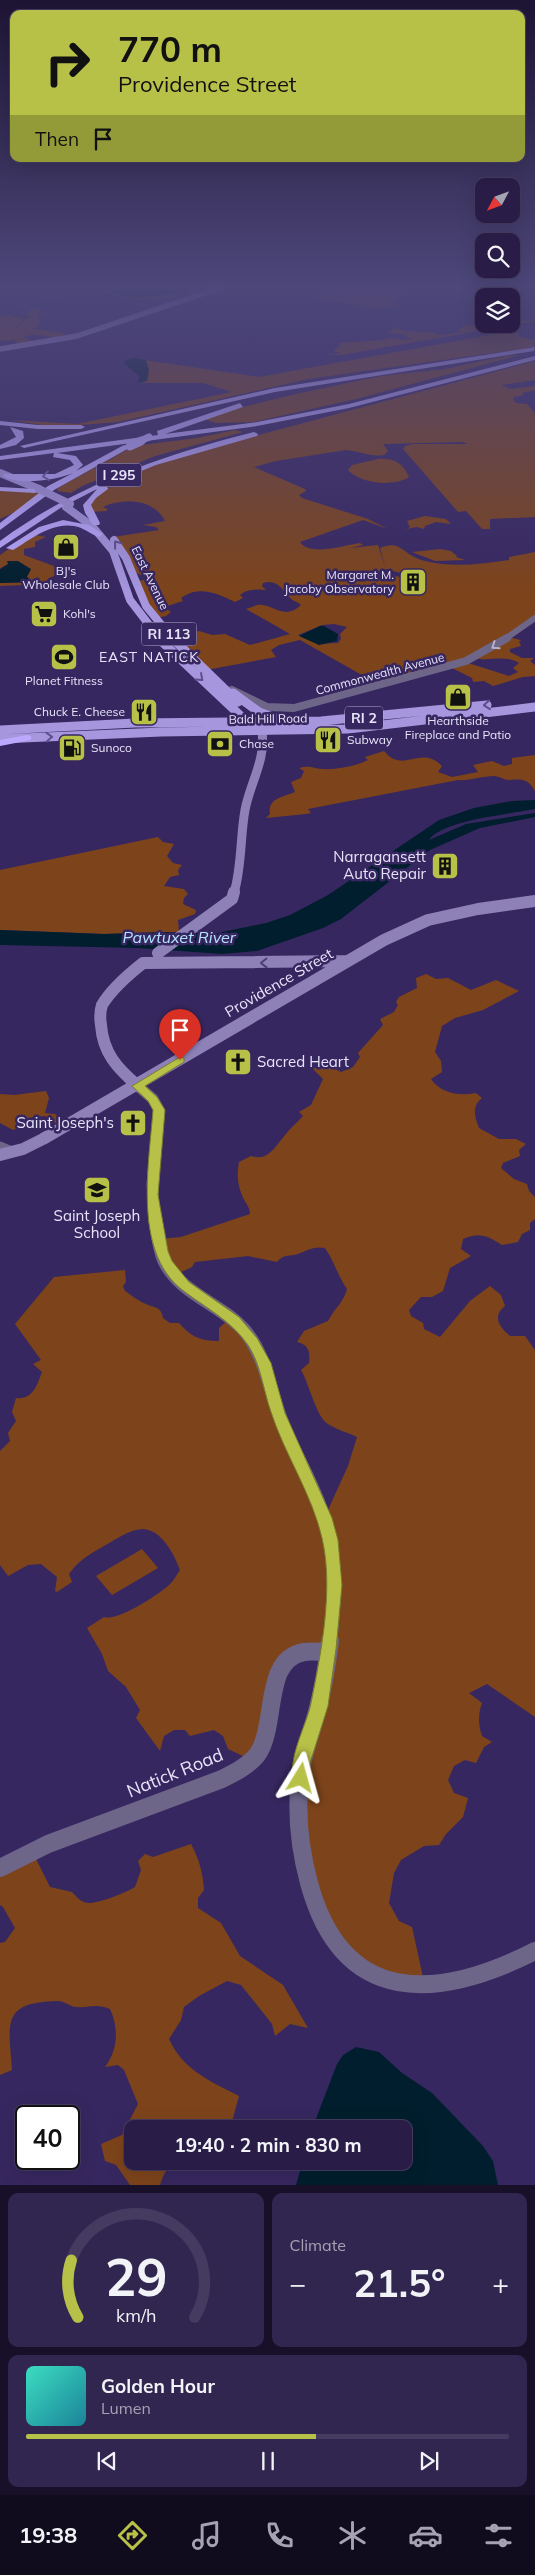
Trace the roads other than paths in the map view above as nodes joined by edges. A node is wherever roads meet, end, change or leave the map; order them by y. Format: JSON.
{"nodes":[{"id":1,"x":276,"y":390,"type":"edge"},
{"id":2,"x":304,"y":390,"type":"edge"},
{"id":3,"x":409,"y":390,"type":"edge"},
{"id":4,"x":410,"y":390,"type":"edge"},
{"id":5,"x":184,"y":409,"type":"junction"},
{"id":6,"x":0,"y":424,"type":"edge"},
{"id":7,"x":0,"y":449,"type":"edge"},
{"id":8,"x":186,"y":452,"type":"junction"},
{"id":9,"x":0,"y":458,"type":"edge"},
{"id":10,"x":2,"y":475,"type":"edge"},
{"id":11,"x":0,"y":489,"type":"edge"},
{"id":12,"x":37,"y":493,"type":"junction"},
{"id":13,"x":68,"y":506,"type":"junction"},
{"id":14,"x":0,"y":519,"type":"edge"},
{"id":15,"x":96,"y":522,"type":"junction"},
{"id":16,"x":0,"y":527,"type":"edge"},
{"id":17,"x":98,"y":534,"type":"junction"},
{"id":18,"x":0,"y":545,"type":"edge"},
{"id":19,"x":0,"y":554,"type":"edge"},
{"id":20,"x":535,"y":618,"type":"edge"},
{"id":21,"x":223,"y":685,"type":"junction"},
{"id":22,"x":214,"y":690,"type":"junction"},
{"id":23,"x":535,"y":700,"type":"edge"},
{"id":24,"x":535,"y":707,"type":"edge"},
{"id":25,"x":192,"y":722,"type":"junction"},
{"id":26,"x":252,"y":722,"type":"junction"},
{"id":27,"x":296,"y":722,"type":"junction"},
{"id":28,"x":0,"y":730,"type":"edge"},
{"id":29,"x":262,"y":732,"type":"junction"},
{"id":30,"x":27,"y":738,"type":"junction"},
{"id":31,"x":0,"y":739,"type":"edge"},
{"id":32,"x":0,"y":744,"type":"edge"},
{"id":33,"x":535,"y":901,"type":"edge"},
{"id":34,"x":158,"y":953,"type":"joint"},
{"id":35,"x":348,"y":962,"type":"junction"},
{"id":36,"x":144,"y":963,"type":"junction"},
{"id":37,"x":138,"y":1086,"type":"junction"},
{"id":38,"x":0,"y":1147,"type":"edge"},
{"id":39,"x":6,"y":1154,"type":"edge"},
{"id":40,"x":328,"y":1652,"type":"junction"},
{"id":41,"x":0,"y":1868,"type":"edge"},
{"id":42,"x":535,"y":1951,"type":"edge"}],
"edges":[{"from":1,"to":5,"type":"highway"},
{"from":2,"to":12,"type":"highway","number":"I 295","bridge":true},
{"from":3,"to":9,"type":"highway"},
{"from":4,"to":8,"type":"highway","number":"I 295"},
{"from":5,"to":6,"type":"highway"},
{"from":5,"to":7,"type":"highway"},
{"from":6,"to":7,"type":"highway"},
{"from":8,"to":15,"type":"highway"},
{"from":8,"to":18,"type":"highway","number":"I 295"},
{"from":9,"to":10,"type":"highway","one_way":true},
{"from":10,"to":12,"type":"main road","name":"East Avenue","number":"RI 113"},
{"from":11,"to":12,"type":"highway"},
{"from":12,"to":13,"type":"main road","name":"East Avenue","number":"RI 113","bridge":true},
{"from":12,"to":14,"type":"highway"},
{"from":12,"to":16,"type":"highway","number":"I 295"},
{"from":13,"to":15,"type":"main road","name":"East Avenue","number":"RI 113"},
{"from":13,"to":17,"type":"main road","name":"East Avenue","number":"RI 113"},
{"from":21,"to":15,"type":"main road","name":"East Avenue","number":"RI 113","one_way":true},
{"from":17,"to":19,"type":"highway"},
{"from":17,"to":22,"type":"main road","name":"East Avenue","number":"RI 113","one_way":true},
{"from":20,"to":21,"type":"street","name":"Commonwealth Avenue","one_way":true},
{"from":21,"to":26,"type":"main road","name":"East Avenue","number":"RI 113"},
{"from":21,"to":27,"type":"main road"},
{"from":22,"to":25,"type":"main road"},
{"from":22,"to":26,"type":"main road","name":"East Avenue","number":"RI 113"},
{"from":23,"to":27,"type":"main road","name":"Bald Hill Road","number":"RI 2","one_way":true},
{"from":24,"to":29,"type":"main road","name":"Bald Hill Road","number":"RI 2"},
{"from":25,"to":26,"type":"main road","name":"Bald Hill Road","number":"RI 2"},
{"from":25,"to":28,"type":"main road","name":"Bald Hill Road","number":"RI 2"},
{"from":26,"to":27,"type":"main road","name":"Bald Hill Road","number":"RI 2"},
{"from":26,"to":29,"type":"main road","name":"East Avenue","number":"RI 113"},
{"from":30,"to":29,"type":"main road","name":"Bald Hill Road","number":"RI 2","one_way":true},
{"from":29,"to":34,"type":"main road"},
{"from":30,"to":31,"type":"main road","name":"Bald Hill Road","number":"RI 2"},
{"from":30,"to":32,"type":"highway"},
{"from":33,"to":35,"type":"main road","name":"Providence Street"},
{"from":34,"to":36,"type":"street"},
{"from":35,"to":36,"type":"main road","one_way":true},
{"from":35,"to":37,"type":"main road","name":"Providence Street"},
{"from":36,"to":37,"type":"main road"},
{"from":37,"to":39,"type":"main road","name":"Providence Street"},
{"from":37,"to":40,"type":"street"},
{"from":38,"to":39,"type":"street"},
{"from":40,"to":41,"type":"street","name":"Natick Road"},
{"from":40,"to":42,"type":"street"}]}
